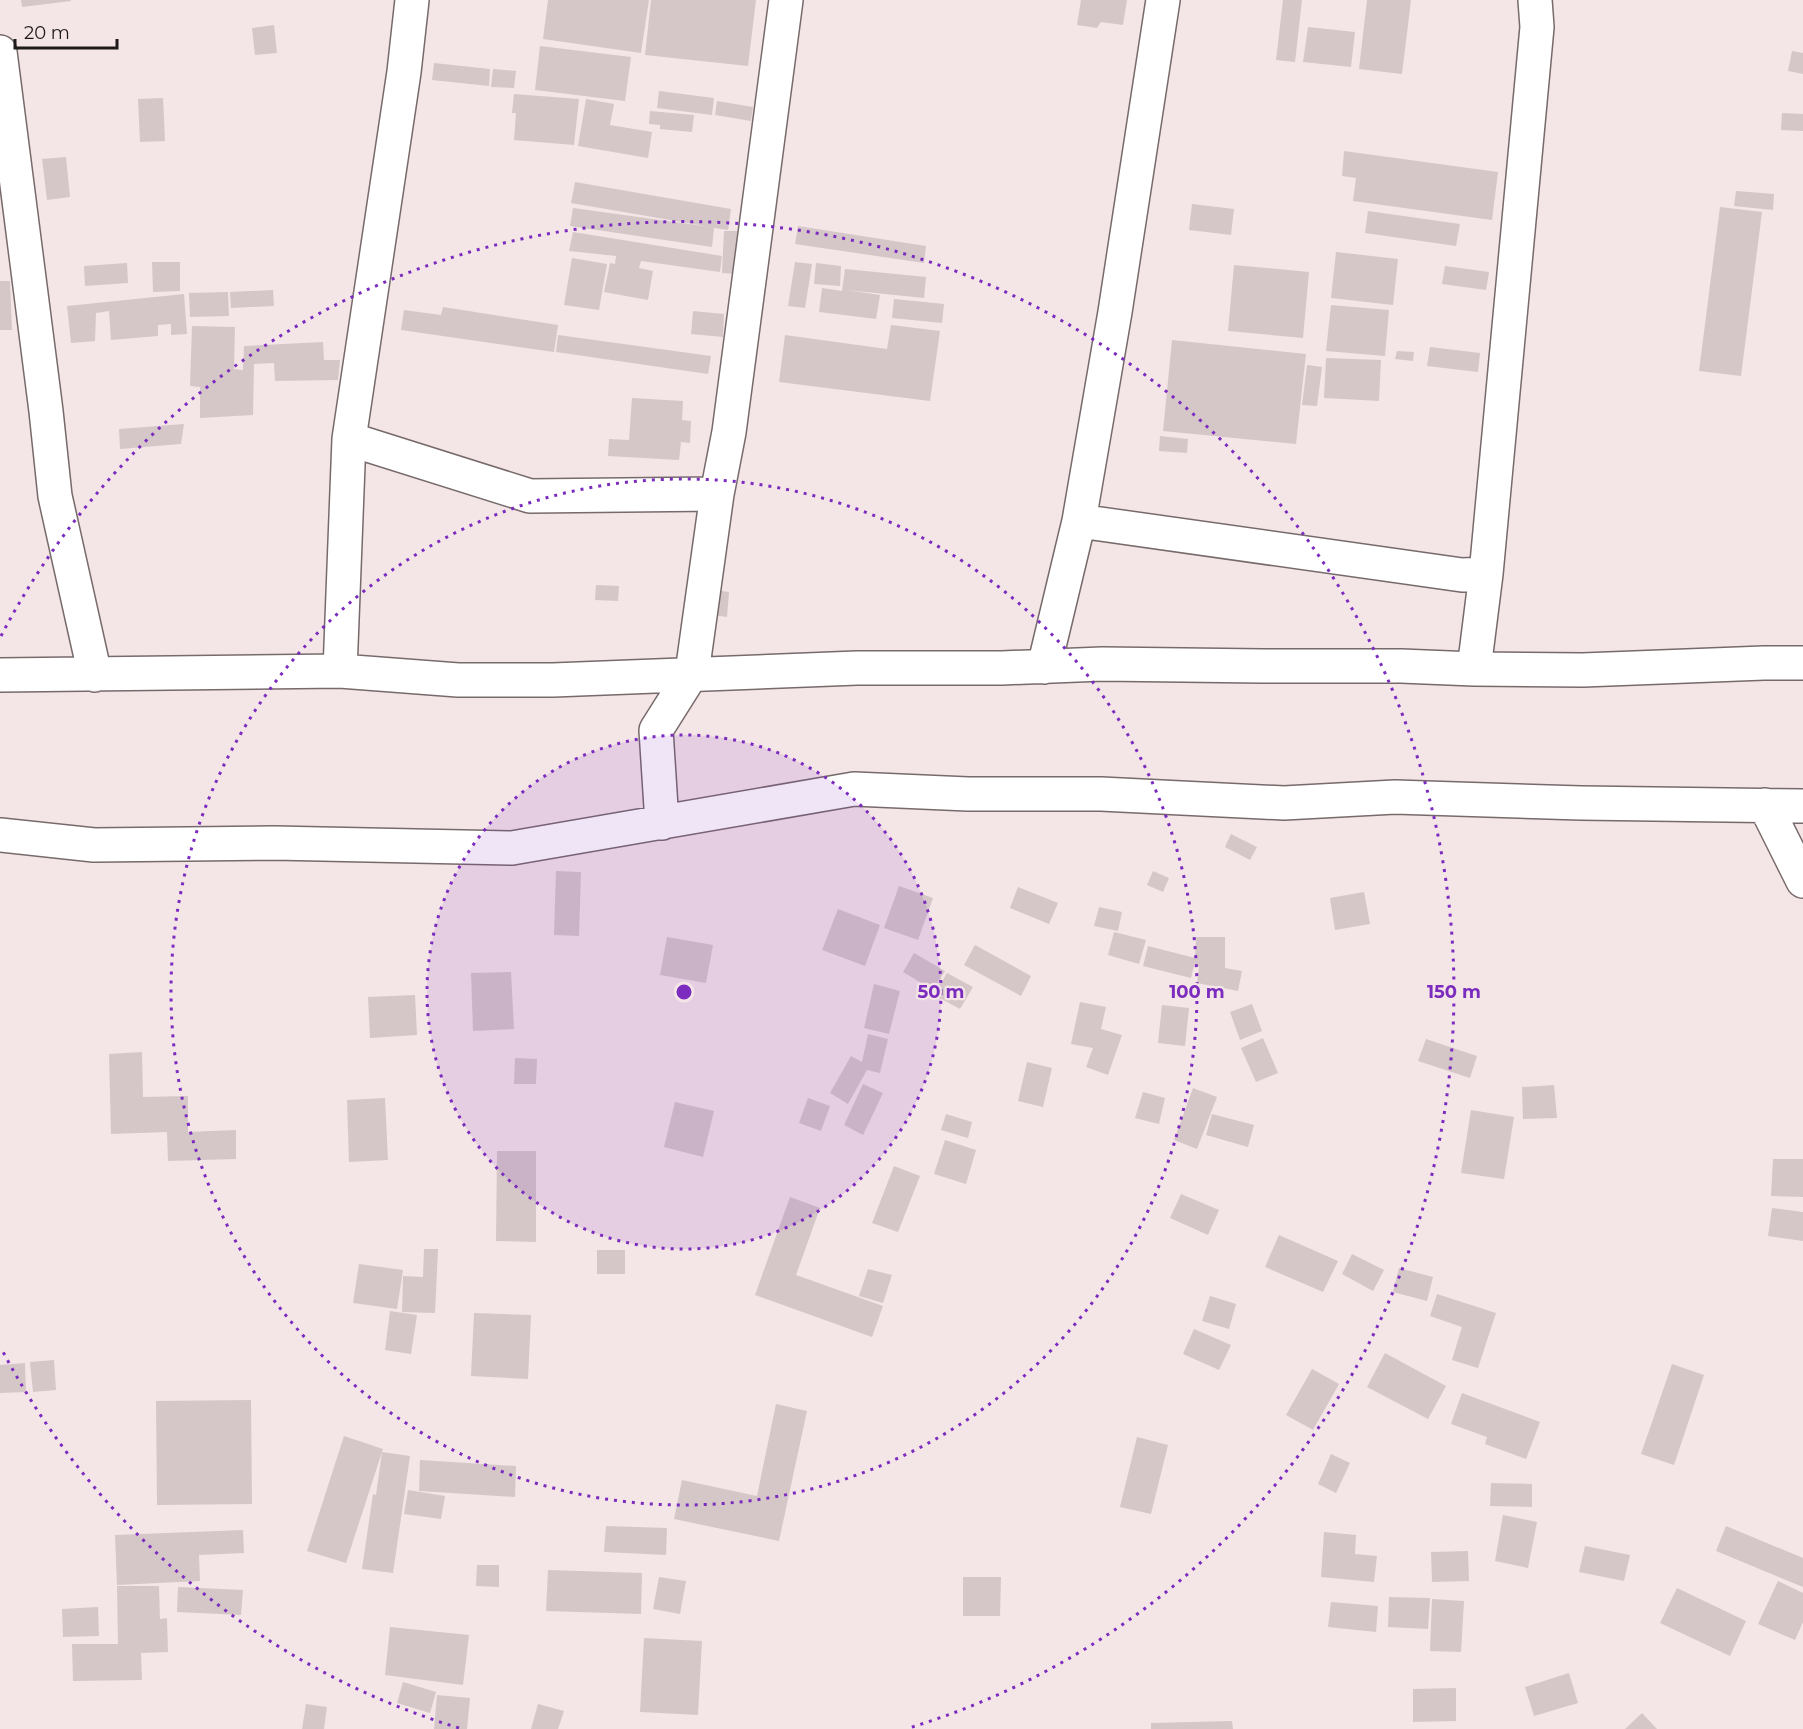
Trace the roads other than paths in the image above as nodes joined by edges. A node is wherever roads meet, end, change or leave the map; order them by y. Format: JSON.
{"nodes":[{"id":1,"x":412,"y":0,"type":"edge"},
{"id":2,"x":786,"y":0,"type":"edge"},
{"id":3,"x":1163,"y":0,"type":"edge"},
{"id":4,"x":1535,"y":0,"type":"edge"},
{"id":5,"x":0,"y":52,"type":"edge"},
{"id":6,"x":350,"y":439,"type":"junction"},
{"id":7,"x":717,"y":494,"type":"junction"},
{"id":8,"x":1079,"y":521,"type":"junction"},
{"id":9,"x":1486,"y":574,"type":"junction"},
{"id":10,"x":1803,"y":663,"type":"edge"},
{"id":11,"x":1044,"y":667,"type":"junction"},
{"id":12,"x":1474,"y":669,"type":"junction"},
{"id":13,"x":340,"y":671,"type":"junction"},
{"id":14,"x":692,"y":674,"type":"junction"},
{"id":15,"x":0,"y":675,"type":"edge"},
{"id":16,"x":95,"y":675,"type":"junction"},
{"id":17,"x":1765,"y":805,"type":"junction"},
{"id":18,"x":1803,"y":806,"type":"edge"},
{"id":19,"x":662,"y":823,"type":"junction"},
{"id":20,"x":0,"y":835,"type":"edge"},
{"id":21,"x":1803,"y":881,"type":"edge"}],
"edges":[{"from":1,"to":6,"type":"street"},
{"from":2,"to":7,"type":"street"},
{"from":3,"to":8,"type":"street"},
{"from":4,"to":9,"type":"street"},
{"from":5,"to":16,"type":"street"},
{"from":6,"to":7,"type":"street"},
{"from":6,"to":13,"type":"street"},
{"from":7,"to":14,"type":"street"},
{"from":8,"to":9,"type":"street"},
{"from":8,"to":11,"type":"street"},
{"from":9,"to":12,"type":"street"},
{"from":10,"to":12,"type":"street"},
{"from":11,"to":12,"type":"street"},
{"from":11,"to":14,"type":"street"},
{"from":13,"to":14,"type":"street"},
{"from":13,"to":16,"type":"street"},
{"from":14,"to":19,"type":"street"},
{"from":15,"to":16,"type":"street"},
{"from":17,"to":18,"type":"street"},
{"from":17,"to":19,"type":"street"},
{"from":17,"to":21,"type":"street"},
{"from":19,"to":20,"type":"street"}]}
